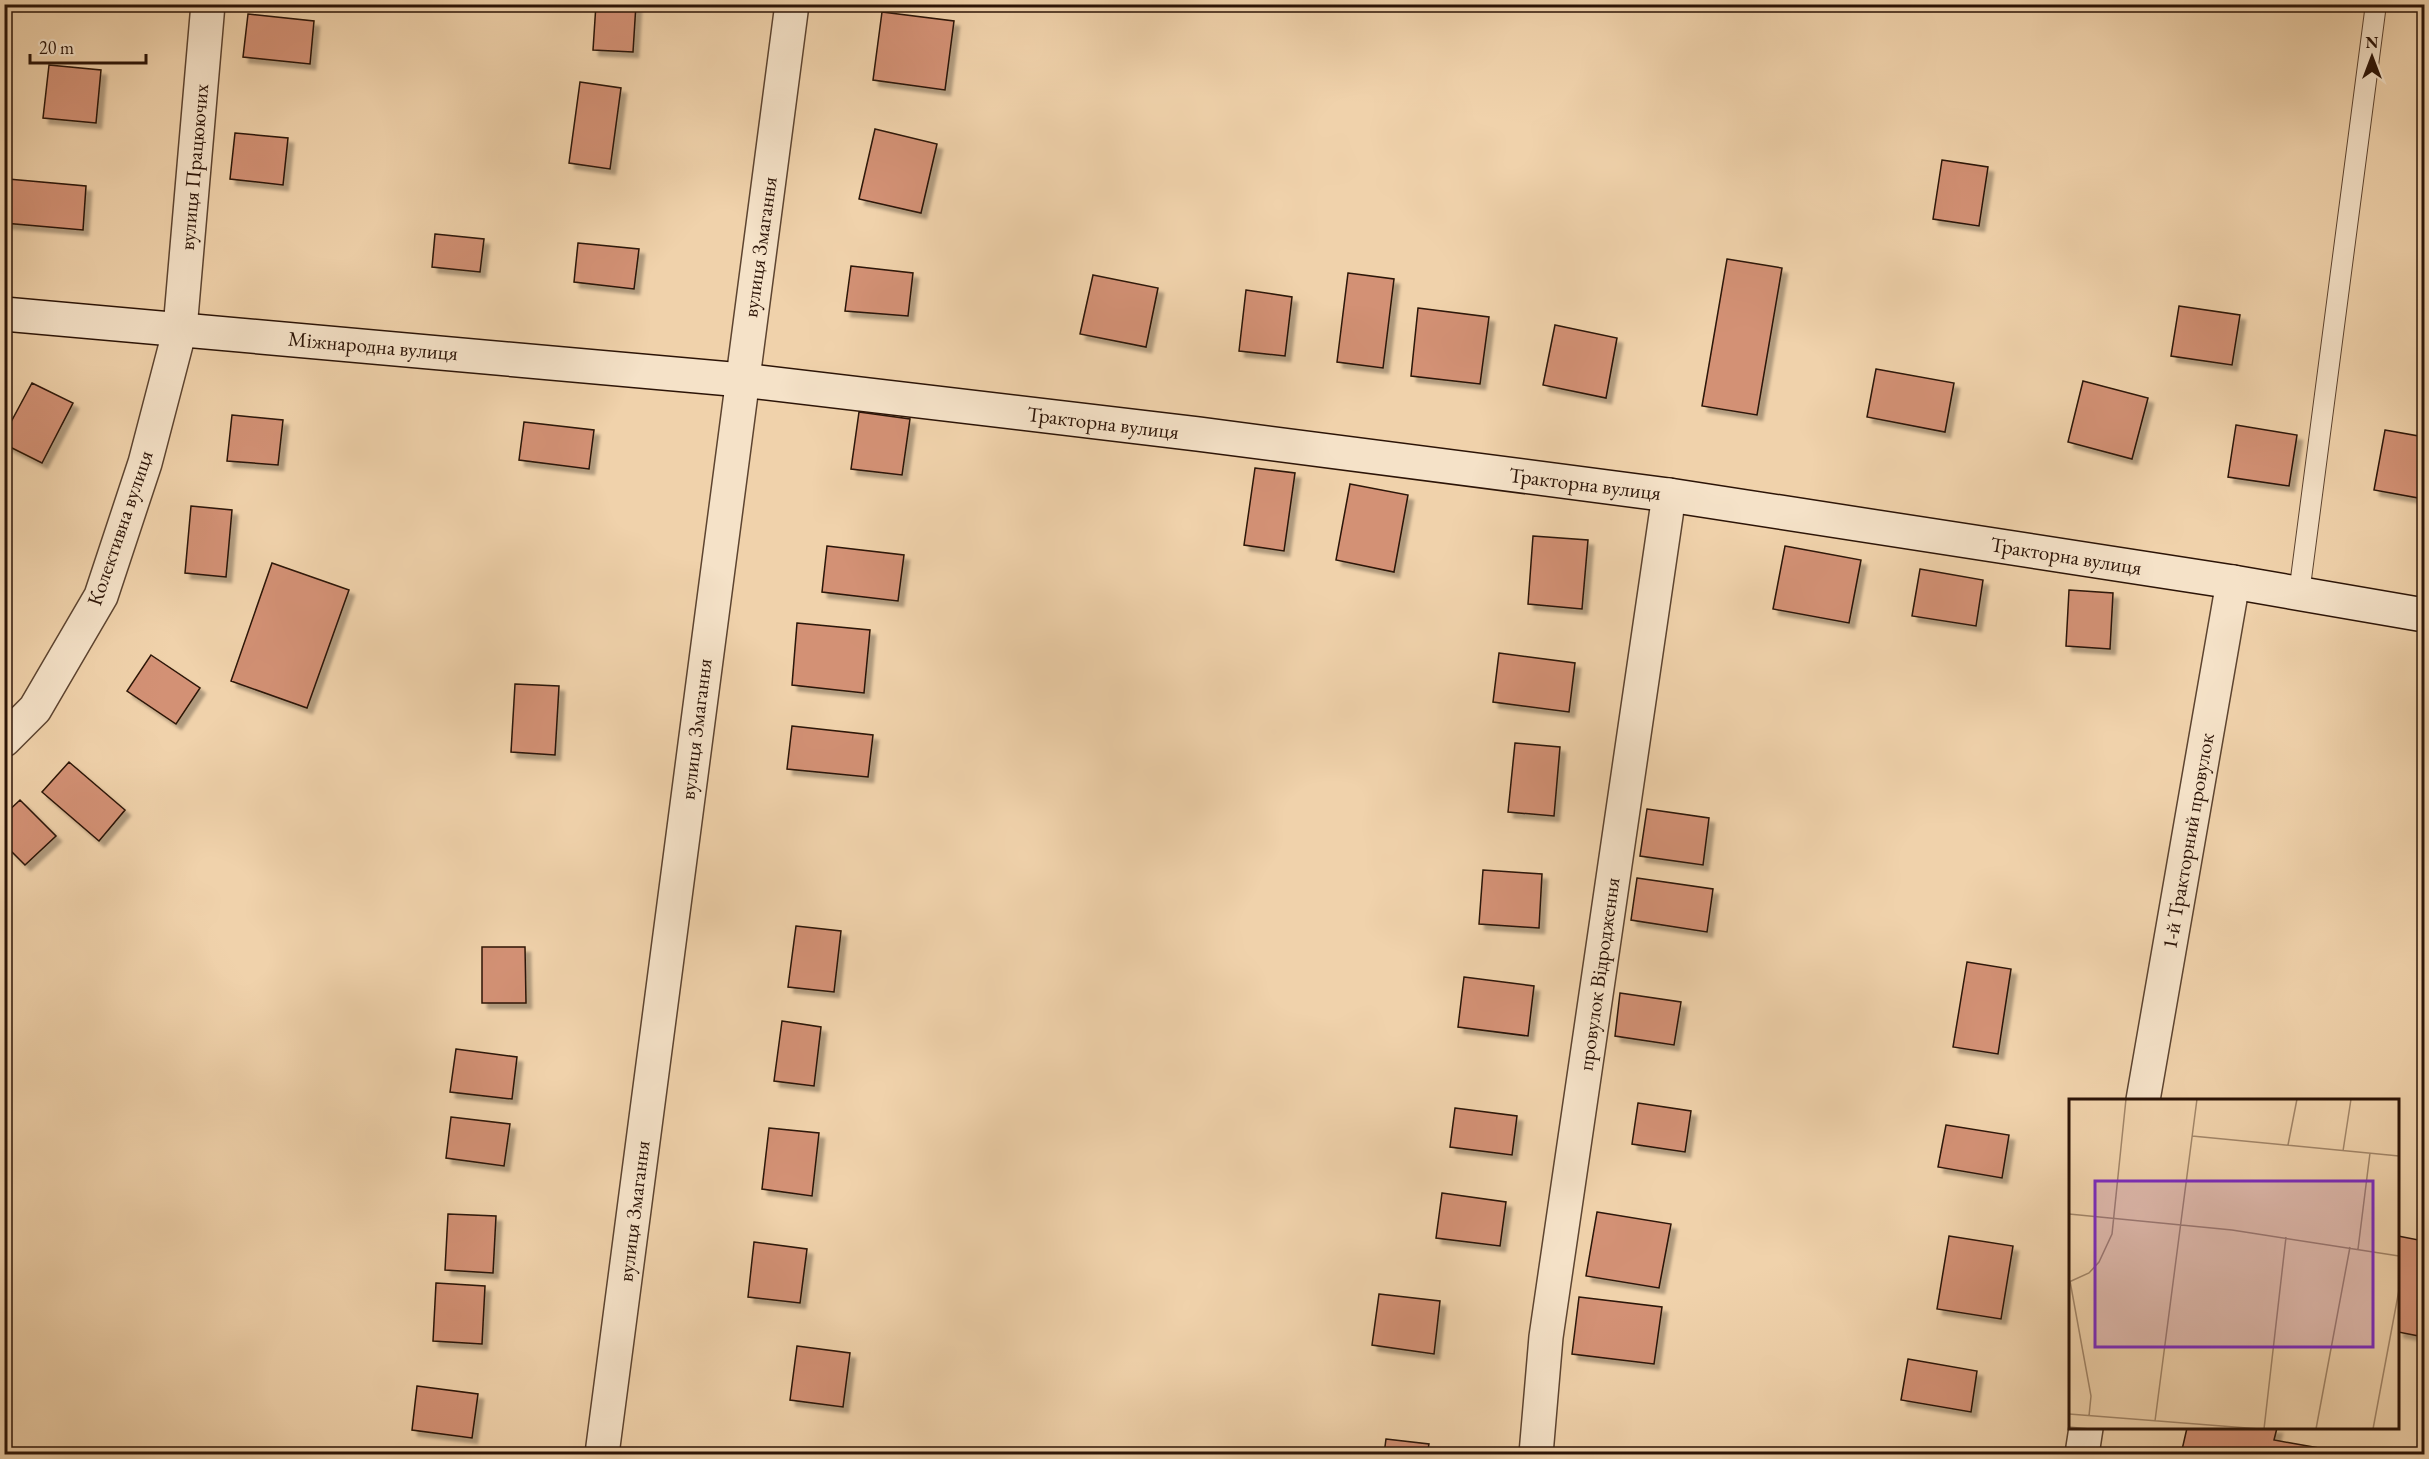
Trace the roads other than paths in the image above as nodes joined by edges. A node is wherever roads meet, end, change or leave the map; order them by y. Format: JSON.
{"nodes":[{"id":1,"x":208,"y":4,"type":"edge"},
{"id":2,"x":792,"y":4,"type":"edge"},
{"id":3,"x":2376,"y":4,"type":"edge"},
{"id":4,"x":4,"y":314,"type":"edge"},
{"id":5,"x":180,"y":329,"type":"junction"},
{"id":6,"x":742,"y":380,"type":"junction"},
{"id":7,"x":1669,"y":495,"type":"junction"},
{"id":8,"x":2233,"y":582,"type":"junction"},
{"id":9,"x":2299,"y":594,"type":"junction"},
{"id":10,"x":2424,"y":615,"type":"edge"},
{"id":11,"x":4,"y":740,"type":"edge"},
{"id":12,"x":2143,"y":1099,"type":"edge"},
{"id":13,"x":2086,"y":1429,"type":"edge"},
{"id":14,"x":602,"y":1455,"type":"edge"},
{"id":15,"x":1536,"y":1455,"type":"edge"},
{"id":16,"x":2082,"y":1455,"type":"edge"}],
"edges":[{"from":1,"to":5,"type":"street","name":"вулиця Працюючих"},
{"from":2,"to":6,"type":"street","name":"вулиця Змагання"},
{"from":3,"to":9,"type":"lane"},
{"from":4,"to":5,"type":"street","name":"Міжнародна вулиця"},
{"from":5,"to":6,"type":"street","name":"Міжнародна вулиця"},
{"from":5,"to":11,"type":"street","name":"Колективна вулиця"},
{"from":6,"to":7,"type":"street","name":"Тракторна вулиця"},
{"from":6,"to":14,"type":"street","name":"вулиця Змагання"},
{"from":7,"to":8,"type":"street","name":"Тракторна вулиця"},
{"from":7,"to":15,"type":"street","name":"провулок Відродження"},
{"from":8,"to":9,"type":"street","name":"Тракторна вулиця"},
{"from":8,"to":12,"type":"street","name":"1-й Тракторний провулок"},
{"from":9,"to":10,"type":"street","name":"Тракторна вулиця"},
{"from":13,"to":16,"type":"street"}]}
